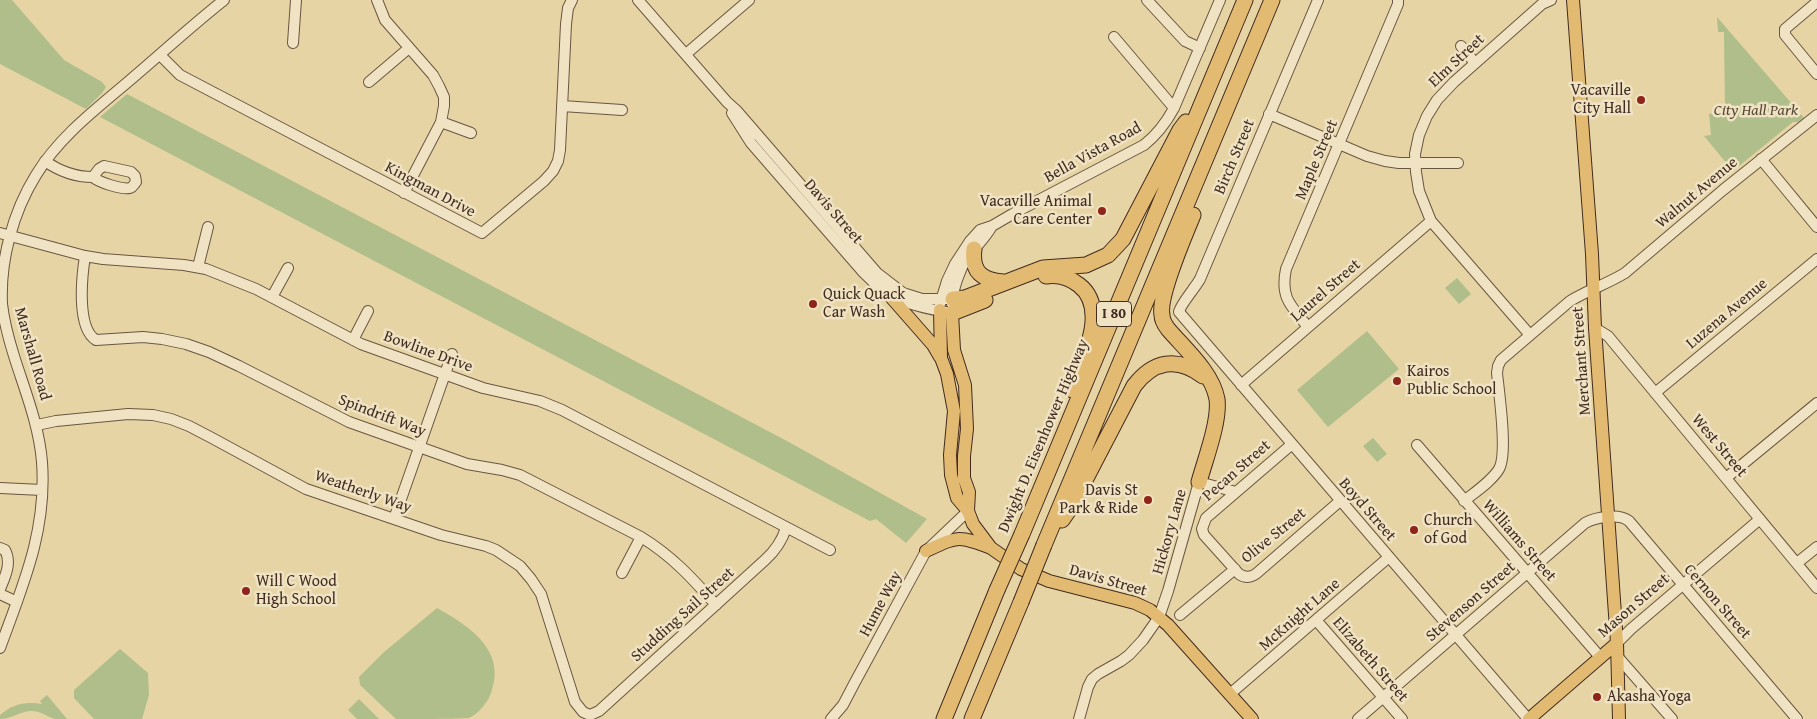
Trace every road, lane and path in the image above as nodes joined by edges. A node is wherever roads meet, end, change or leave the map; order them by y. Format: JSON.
{"nodes":[{"id":1,"x":224,"y":0,"type":"edge"},
{"id":2,"x":296,"y":0,"type":"edge"},
{"id":3,"x":377,"y":0,"type":"edge"},
{"id":4,"x":572,"y":0,"type":"edge"},
{"id":5,"x":638,"y":0,"type":"edge"},
{"id":6,"x":748,"y":0,"type":"edge"},
{"id":7,"x":1147,"y":0,"type":"edge"},
{"id":8,"x":1220,"y":0,"type":"edge"},
{"id":9,"x":1245,"y":0,"type":"edge"},
{"id":10,"x":1272,"y":0,"type":"edge"},
{"id":11,"x":1318,"y":0,"type":"edge"},
{"id":12,"x":1398,"y":0,"type":"edge"},
{"id":13,"x":1574,"y":0,"type":"edge"},
{"id":14,"x":1544,"y":1,"type":"edge"},
{"id":15,"x":1817,"y":2,"type":"edge"},
{"id":16,"x":1114,"y":38,"type":"dead end"},
{"id":17,"x":293,"y":43,"type":"dead end"},
{"id":18,"x":1461,"y":46,"type":"dead end"},
{"id":19,"x":409,"y":48,"type":"junction"},
{"id":20,"x":1200,"y":48,"type":"junction"},
{"id":21,"x":686,"y":54,"type":"junction"},
{"id":22,"x":160,"y":55,"type":"junction"},
{"id":23,"x":1475,"y":63,"type":"junction"},
{"id":24,"x":1817,"y":74,"type":"edge"},
{"id":25,"x":369,"y":82,"type":"dead end"},
{"id":26,"x":1206,"y":94,"type":"junction"},
{"id":27,"x":727,"y":102,"type":"junction"},
{"id":28,"x":562,"y":106,"type":"junction"},
{"id":29,"x":1174,"y":108,"type":"junction"},
{"id":30,"x":622,"y":110,"type":"dead end"},
{"id":31,"x":1269,"y":114,"type":"junction"},
{"id":32,"x":1817,"y":116,"type":"edge"},
{"id":33,"x":441,"y":122,"type":"junction"},
{"id":34,"x":471,"y":133,"type":"dead end"},
{"id":35,"x":1339,"y":144,"type":"junction"},
{"id":36,"x":1761,"y":159,"type":"junction"},
{"id":37,"x":45,"y":161,"type":"junction"},
{"id":38,"x":1458,"y":163,"type":"dead end"},
{"id":39,"x":1416,"y":164,"type":"junction"},
{"id":40,"x":1199,"y":174,"type":"junction"},
{"id":41,"x":93,"y":177,"type":"dead end"},
{"id":42,"x":404,"y":193,"type":"junction"},
{"id":43,"x":1432,"y":221,"type":"junction"},
{"id":44,"x":208,"y":226,"type":"dead end"},
{"id":45,"x":992,"y":226,"type":"junction"},
{"id":46,"x":1817,"y":227,"type":"edge"},
{"id":47,"x":5,"y":234,"type":"edge"},
{"id":48,"x":974,"y":250,"type":"junction"},
{"id":49,"x":85,"y":256,"type":"junction"},
{"id":50,"x":1817,"y":259,"type":"edge"},
{"id":51,"x":198,"y":267,"type":"junction"},
{"id":52,"x":288,"y":268,"type":"dead end"},
{"id":53,"x":1003,"y":282,"type":"junction"},
{"id":54,"x":1593,"y":289,"type":"junction"},
{"id":55,"x":272,"y":296,"type":"junction"},
{"id":56,"x":890,"y":296,"type":"junction"},
{"id":57,"x":946,"y":305,"type":"junction"},
{"id":58,"x":1,"y":306,"type":"edge"},
{"id":59,"x":368,"y":311,"type":"dead end"},
{"id":60,"x":1184,"y":320,"type":"joint"},
{"id":61,"x":1308,"y":327,"type":"junction"},
{"id":62,"x":1595,"y":328,"type":"junction"},
{"id":63,"x":1530,"y":335,"type":"junction"},
{"id":64,"x":353,"y":340,"type":"junction"},
{"id":65,"x":452,"y":354,"type":"dead end"},
{"id":66,"x":941,"y":358,"type":"junction"},
{"id":67,"x":445,"y":374,"type":"junction"},
{"id":68,"x":1210,"y":382,"type":"junction"},
{"id":69,"x":1241,"y":385,"type":"junction"},
{"id":70,"x":1656,"y":393,"type":"junction"},
{"id":71,"x":1817,"y":402,"type":"edge"},
{"id":72,"x":37,"y":425,"type":"junction"},
{"id":73,"x":1064,"y":433,"type":"junction"},
{"id":74,"x":1291,"y":445,"type":"junction"},
{"id":75,"x":1417,"y":445,"type":"dead end"},
{"id":76,"x":420,"y":447,"type":"junction"},
{"id":77,"x":1726,"y":478,"type":"junction"},
{"id":78,"x":1199,"y":482,"type":"junction"},
{"id":79,"x":0,"y":488,"type":"edge"},
{"id":80,"x":42,"y":490,"type":"junction"},
{"id":81,"x":1236,"y":492,"type":"junction"},
{"id":82,"x":1340,"y":501,"type":"junction"},
{"id":83,"x":1464,"y":501,"type":"junction"},
{"id":84,"x":968,"y":512,"type":"junction"},
{"id":85,"x":1609,"y":518,"type":"junction"},
{"id":86,"x":394,"y":519,"type":"junction"},
{"id":87,"x":1760,"y":519,"type":"junction"},
{"id":88,"x":786,"y":528,"type":"junction"},
{"id":89,"x":641,"y":537,"type":"junction"},
{"id":90,"x":1044,"y":545,"type":"junction"},
{"id":91,"x":1817,"y":547,"type":"edge"},
{"id":92,"x":0,"y":548,"type":"edge"},
{"id":93,"x":991,"y":548,"type":"junction"},
{"id":94,"x":830,"y":550,"type":"dead end"},
{"id":95,"x":926,"y":551,"type":"junction"},
{"id":96,"x":1388,"y":557,"type":"junction"},
{"id":97,"x":1797,"y":563,"type":"junction"},
{"id":98,"x":1235,"y":569,"type":"junction"},
{"id":99,"x":622,"y":573,"type":"dead end"},
{"id":100,"x":1527,"y":573,"type":"junction"},
{"id":101,"x":1683,"y":586,"type":"junction"},
{"id":102,"x":1817,"y":588,"type":"edge"},
{"id":103,"x":0,"y":589,"type":"edge"},
{"id":104,"x":0,"y":594,"type":"edge"},
{"id":105,"x":17,"y":602,"type":"junction"},
{"id":106,"x":716,"y":605,"type":"junction"},
{"id":107,"x":1180,"y":615,"type":"dead end"},
{"id":108,"x":1160,"y":617,"type":"junction"},
{"id":109,"x":1316,"y":620,"type":"junction"},
{"id":110,"x":1456,"y":635,"type":"junction"},
{"id":111,"x":0,"y":648,"type":"edge"},
{"id":112,"x":1617,"y":655,"type":"junction"},
{"id":113,"x":1600,"y":657,"type":"junction"},
{"id":114,"x":1588,"y":668,"type":"junction"},
{"id":115,"x":1638,"y":681,"type":"junction"},
{"id":116,"x":1619,"y":685,"type":"junction"},
{"id":117,"x":1230,"y":694,"type":"junction"},
{"id":118,"x":1384,"y":698,"type":"junction"},
{"id":119,"x":590,"y":715,"type":"joint"},
{"id":120,"x":831,"y":719,"type":"edge"},
{"id":121,"x":944,"y":719,"type":"edge"},
{"id":122,"x":972,"y":719,"type":"edge"},
{"id":123,"x":1080,"y":719,"type":"edge"},
{"id":124,"x":1252,"y":719,"type":"edge"},
{"id":125,"x":1358,"y":719,"type":"edge"},
{"id":126,"x":1402,"y":719,"type":"edge"},
{"id":127,"x":1528,"y":719,"type":"edge"},
{"id":128,"x":1620,"y":719,"type":"edge"},
{"id":129,"x":1672,"y":719,"type":"edge"},
{"id":130,"x":1797,"y":719,"type":"edge"}],
"edges":[{"from":1,"to":22,"type":"street","name":"Marshall Road"},
{"from":2,"to":17,"type":"street"},
{"from":3,"to":19,"type":"street"},
{"from":4,"to":28,"type":"street","name":"Kingman Drive"},
{"from":5,"to":21,"type":"street","name":"Davis Street"},
{"from":6,"to":21,"type":"street"},
{"from":7,"to":20,"type":"street"},
{"from":8,"to":20,"type":"street","name":"Bella Vista Road"},
{"from":9,"to":26,"type":"highway","name":"Dwight D. Eisenhower Highway","number":"I 80"},
{"from":10,"to":40,"type":"highway","number":"I 80"},
{"from":11,"to":31,"type":"street","name":"Birch Street"},
{"from":12,"to":35,"type":"street","name":"Maple Street"},
{"from":13,"to":54,"type":"main road","name":"Merchant Street"},
{"from":14,"to":23,"type":"street","name":"Elm Street"},
{"from":15,"to":24,"type":"street"},
{"from":16,"to":29,"type":"street"},
{"from":18,"to":23,"type":"street"},
{"from":19,"to":25,"type":"street"},
{"from":19,"to":33,"type":"street"},
{"from":20,"to":29,"type":"street","name":"Bella Vista Road"},
{"from":21,"to":27,"type":"street","name":"Davis Street"},
{"from":22,"to":37,"type":"street","name":"Marshall Road"},
{"from":22,"to":42,"type":"street","name":"Kingman Drive"},
{"from":23,"to":39,"type":"street","name":"Elm Street"},
{"from":26,"to":53,"type":"highway"},
{"from":26,"to":73,"type":"highway","name":"Dwight D. Eisenhower Highway","number":"I 80"},
{"from":27,"to":56,"type":"street","name":"Davis Street"},
{"from":27,"to":57,"type":"street","name":"Davis Street"},
{"from":28,"to":30,"type":"street"},
{"from":28,"to":42,"type":"street","name":"Kingman Drive"},
{"from":29,"to":45,"type":"street","name":"Bella Vista Road"},
{"from":31,"to":35,"type":"street"},
{"from":31,"to":60,"type":"street","name":"Birch Street"},
{"from":32,"to":36,"type":"street","name":"Walnut Avenue"},
{"from":33,"to":34,"type":"street"},
{"from":33,"to":42,"type":"street"},
{"from":35,"to":39,"type":"street"},
{"from":35,"to":61,"type":"street","name":"Maple Street"},
{"from":36,"to":46,"type":"street"},
{"from":36,"to":54,"type":"street","name":"Walnut Avenue"},
{"from":37,"to":41,"type":"street"},
{"from":37,"to":47,"type":"street","name":"Marshall Road"},
{"from":38,"to":39,"type":"street"},
{"from":39,"to":43,"type":"street","name":"Elm Street"},
{"from":40,"to":68,"type":"highway"},
{"from":40,"to":90,"type":"highway","number":"I 80"},
{"from":43,"to":61,"type":"street","name":"Laurel Street"},
{"from":43,"to":63,"type":"street","name":"Elm Street"},
{"from":44,"to":51,"type":"street"},
{"from":45,"to":48,"type":"street","name":"Bella Vista Road"},
{"from":45,"to":57,"type":"street","name":"Bella Vista Road"},
{"from":47,"to":49,"type":"street","name":"Bowline Drive"},
{"from":47,"to":58,"type":"street","name":"Marshall Road"},
{"from":48,"to":53,"type":"highway"},
{"from":48,"to":57,"type":"street","name":"Bella Vista Road"},
{"from":49,"to":51,"type":"street","name":"Bowline Drive"},
{"from":49,"to":76,"type":"street","name":"Spindrift Way"},
{"from":50,"to":70,"type":"street","name":"Luzena Avenue"},
{"from":51,"to":55,"type":"street","name":"Bowline Drive"},
{"from":52,"to":55,"type":"street"},
{"from":53,"to":57,"type":"highway"},
{"from":54,"to":62,"type":"main road","name":"Merchant Street"},
{"from":54,"to":63,"type":"street"},
{"from":55,"to":64,"type":"street","name":"Bowline Drive"},
{"from":56,"to":57,"type":"street","name":"Davis Street"},
{"from":56,"to":66,"type":"main road"},
{"from":57,"to":66,"type":"main road","name":"Davis Street"},
{"from":57,"to":73,"type":"highway"},
{"from":57,"to":84,"type":"main road","name":"Davis Street"},
{"from":58,"to":72,"type":"street","name":"Marshall Road"},
{"from":59,"to":64,"type":"street"},
{"from":60,"to":69,"type":"street","name":"Boyd Street"},
{"from":61,"to":69,"type":"street","name":"Laurel Street"},
{"from":62,"to":70,"type":"street","name":"West Street"},
{"from":62,"to":85,"type":"main road","name":"Merchant Street"},
{"from":63,"to":83,"type":"street"},
{"from":64,"to":67,"type":"street","name":"Bowline Drive"},
{"from":65,"to":67,"type":"street"},
{"from":66,"to":84,"type":"main road","name":"Davis Street"},
{"from":67,"to":76,"type":"street"},
{"from":67,"to":88,"type":"street","name":"Bowline Drive"},
{"from":68,"to":78,"type":"highway"},
{"from":68,"to":90,"type":"highway"},
{"from":69,"to":74,"type":"street","name":"Boyd Street"},
{"from":70,"to":77,"type":"street","name":"West Street"},
{"from":71,"to":77,"type":"street"},
{"from":72,"to":80,"type":"street","name":"Marshall Road"},
{"from":72,"to":86,"type":"street","name":"Weatherly Way"},
{"from":73,"to":121,"type":"highway","name":"Dwight D. Eisenhower Highway","number":"I 80","bridge":true},
{"from":74,"to":81,"type":"street","name":"Pecan Street"},
{"from":74,"to":82,"type":"street","name":"Boyd Street"},
{"from":75,"to":83,"type":"street","name":"Williams Street"},
{"from":76,"to":86,"type":"street"},
{"from":76,"to":89,"type":"street","name":"Spindrift Way"},
{"from":77,"to":87,"type":"street","name":"West Street"},
{"from":78,"to":81,"type":"street"},
{"from":78,"to":108,"type":"street","name":"Hickory Lane"},
{"from":79,"to":80,"type":"street"},
{"from":80,"to":105,"type":"street","name":"Marshall Road"},
{"from":81,"to":98,"type":"street","name":"Pecan Street"},
{"from":82,"to":96,"type":"street","name":"Boyd Street"},
{"from":82,"to":98,"type":"street","name":"Olive Street"},
{"from":83,"to":100,"type":"street","name":"Williams Street"},
{"from":84,"to":93,"type":"main road","name":"Davis Street"},
{"from":84,"to":95,"type":"street","name":"Hume Way"},
{"from":85,"to":100,"type":"street","name":"Stevenson Street"},
{"from":85,"to":101,"type":"street","name":"Cernon Street"},
{"from":85,"to":112,"type":"main road","name":"Merchant Street"},
{"from":86,"to":119,"type":"street","name":"Weatherly Way"},
{"from":87,"to":97,"type":"street","name":"West Street"},
{"from":87,"to":101,"type":"street","name":"Mason Street"},
{"from":88,"to":94,"type":"street","name":"Bowline Drive"},
{"from":88,"to":106,"type":"street","name":"Studding Sail Street"},
{"from":89,"to":99,"type":"street"},
{"from":89,"to":106,"type":"street","name":"Spindrift Way"},
{"from":90,"to":122,"type":"highway","number":"I 80","bridge":true},
{"from":91,"to":97,"type":"street"},
{"from":92,"to":103,"type":"street"},
{"from":93,"to":95,"type":"main road"},
{"from":93,"to":108,"type":"main road","name":"Davis Street"},
{"from":95,"to":120,"type":"street","name":"Hume Way"},
{"from":96,"to":109,"type":"street","name":"McKnight Lane"},
{"from":96,"to":110,"type":"street","name":"Boyd Street"},
{"from":97,"to":102,"type":"street","name":"West Street"},
{"from":98,"to":107,"type":"street","name":"Olive Street"},
{"from":100,"to":110,"type":"street","name":"Stevenson Street"},
{"from":100,"to":113,"type":"street","name":"Williams Street"},
{"from":101,"to":112,"type":"street","name":"Mason Street"},
{"from":101,"to":130,"type":"street","name":"Cernon Street"},
{"from":104,"to":105,"type":"street"},
{"from":105,"to":111,"type":"street","name":"Marshall Road"},
{"from":106,"to":119,"type":"street","name":"Studding Sail Street"},
{"from":108,"to":117,"type":"main road","name":"Davis Street"},
{"from":108,"to":123,"type":"street","name":"Hickory Lane"},
{"from":109,"to":117,"type":"street","name":"McKnight Lane"},
{"from":109,"to":118,"type":"street","name":"Elizabeth Street"},
{"from":110,"to":118,"type":"street","name":"Stevenson Street"},
{"from":110,"to":127,"type":"street","name":"Boyd Street"},
{"from":112,"to":113,"type":"main road","name":"Mason Street"},
{"from":112,"to":114,"type":"main road"},
{"from":112,"to":115,"type":"street"},
{"from":112,"to":116,"type":"main road","name":"Merchant Street"},
{"from":113,"to":114,"type":"main road","name":"Mason Street"},
{"from":114,"to":127,"type":"main road","name":"Mason Street"},
{"from":115,"to":116,"type":"street"},
{"from":115,"to":129,"type":"street"},
{"from":116,"to":128,"type":"main road","name":"Merchant Street"},
{"from":117,"to":124,"type":"main road","name":"Davis Street"},
{"from":118,"to":125,"type":"street","name":"Stevenson Street"},
{"from":118,"to":126,"type":"street","name":"Elizabeth Street"}]}
